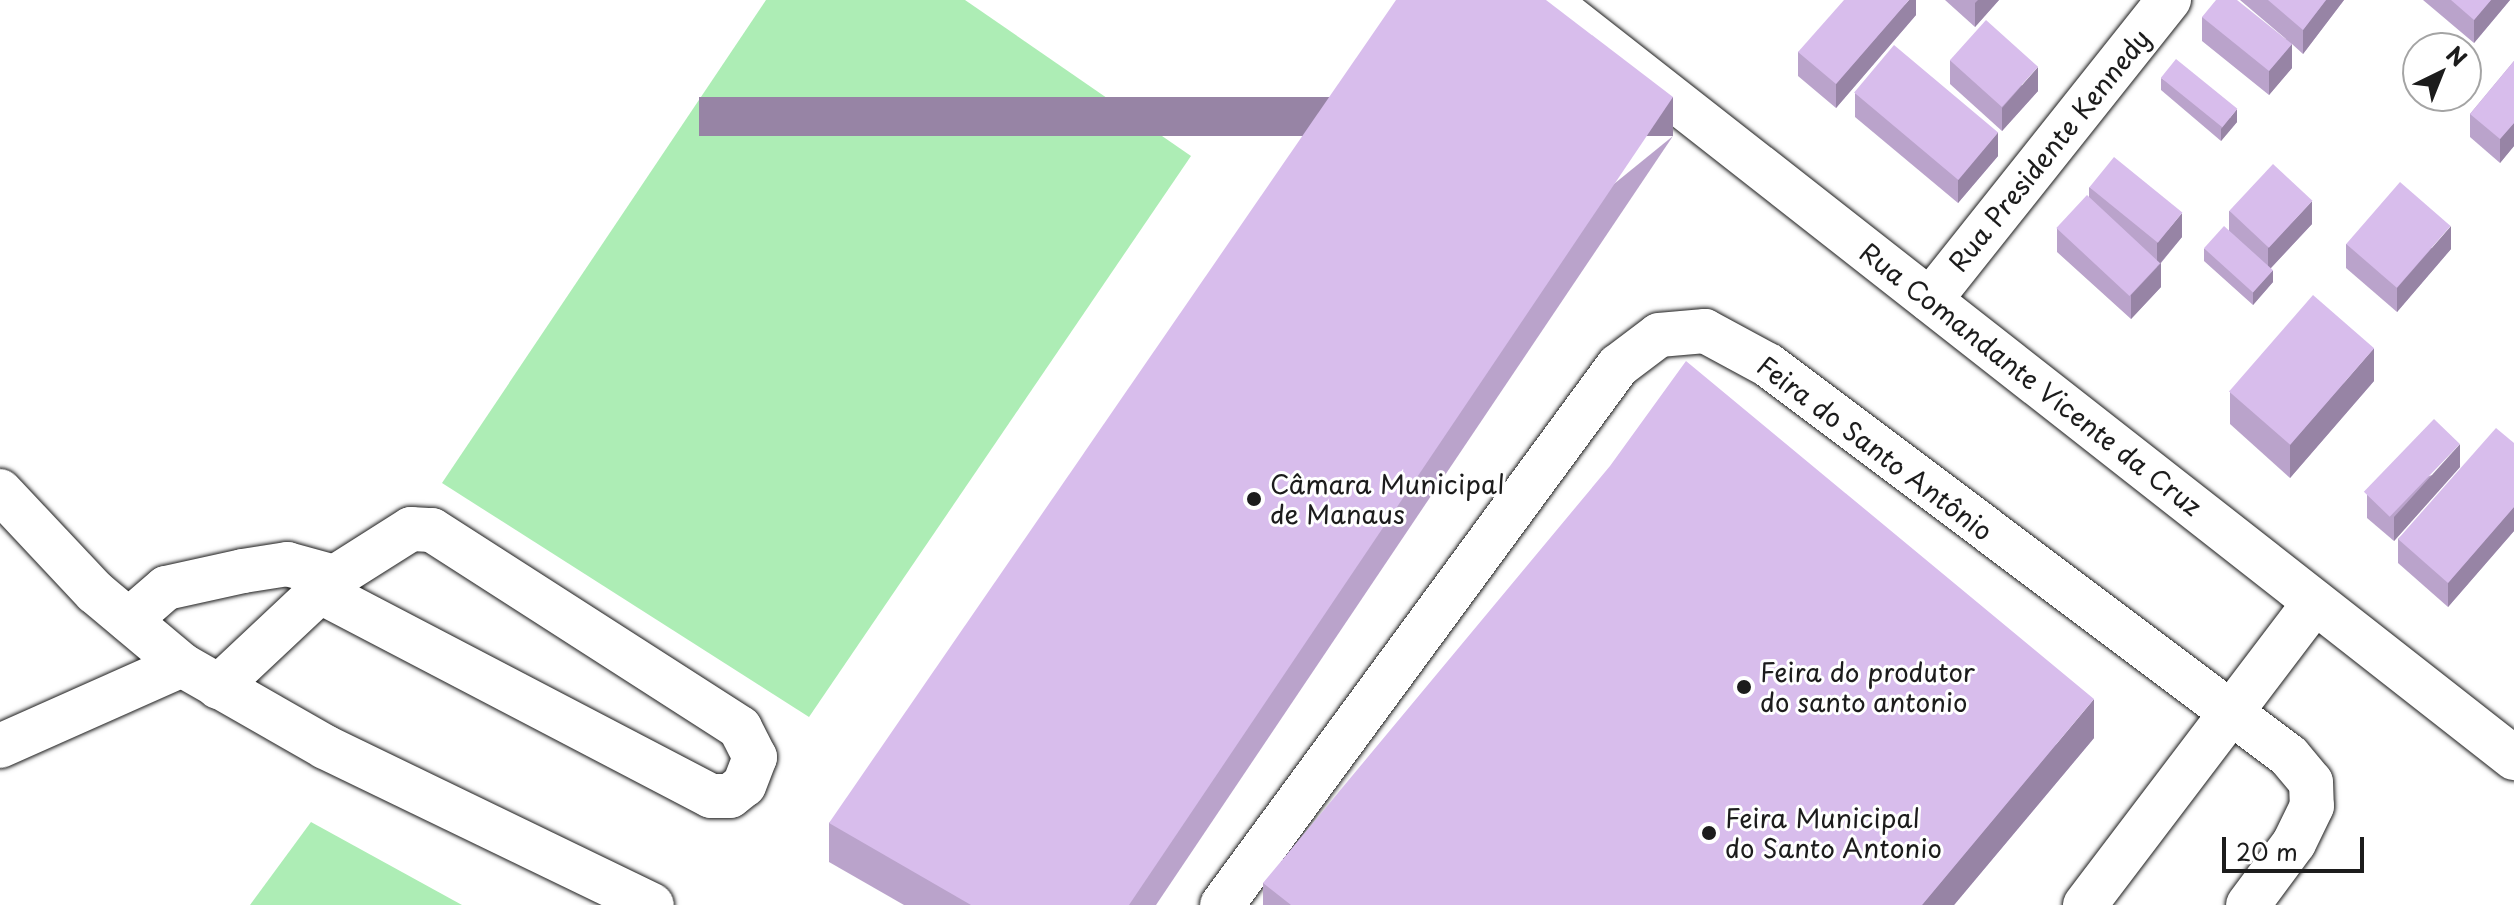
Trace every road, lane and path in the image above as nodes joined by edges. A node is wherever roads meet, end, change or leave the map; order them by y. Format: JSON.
{"nodes":[{"id":1,"x":2169,"y":0,"type":"edge"},
{"id":2,"x":1523,"y":4,"type":"edge"},
{"id":3,"x":1930,"y":300,"type":"junction"},
{"id":4,"x":0,"y":491,"type":"edge"},
{"id":5,"x":327,"y":585,"type":"junction"},
{"id":6,"x":2315,"y":602,"type":"junction"},
{"id":7,"x":129,"y":620,"type":"junction"},
{"id":8,"x":200,"y":676,"type":"junction"},
{"id":9,"x":2231,"y":715,"type":"junction"},
{"id":10,"x":0,"y":746,"type":"edge"},
{"id":11,"x":2514,"y":758,"type":"edge"},
{"id":12,"x":652,"y":905,"type":"edge"},
{"id":13,"x":1222,"y":905,"type":"edge"},
{"id":14,"x":2085,"y":905,"type":"edge"},
{"id":15,"x":2248,"y":905,"type":"edge"}],
"edges":[{"from":1,"to":3,"type":"street","name":"Rua Presidente Kennedy"},
{"from":2,"to":3,"type":"street","name":"Rua Comandante Vicente da Cruz"},
{"from":3,"to":6,"type":"street","name":"Rua Comandante Vicente da Cruz"},
{"from":4,"to":7,"type":"street"},
{"from":5,"to":5,"type":"street"},
{"from":5,"to":7,"type":"street"},
{"from":5,"to":8,"type":"street"},
{"from":6,"to":9,"type":"street"},
{"from":6,"to":11,"type":"street","name":"Rua Comandante Vicente da Cruz"},
{"from":7,"to":8,"type":"street"},
{"from":8,"to":10,"type":"street"},
{"from":8,"to":12,"type":"street"},
{"from":9,"to":13,"type":"street","name":"Feira do Santo Antônio"},
{"from":9,"to":14,"type":"street"},
{"from":9,"to":15,"type":"street","name":"Feira do Santo Antônio"}]}
